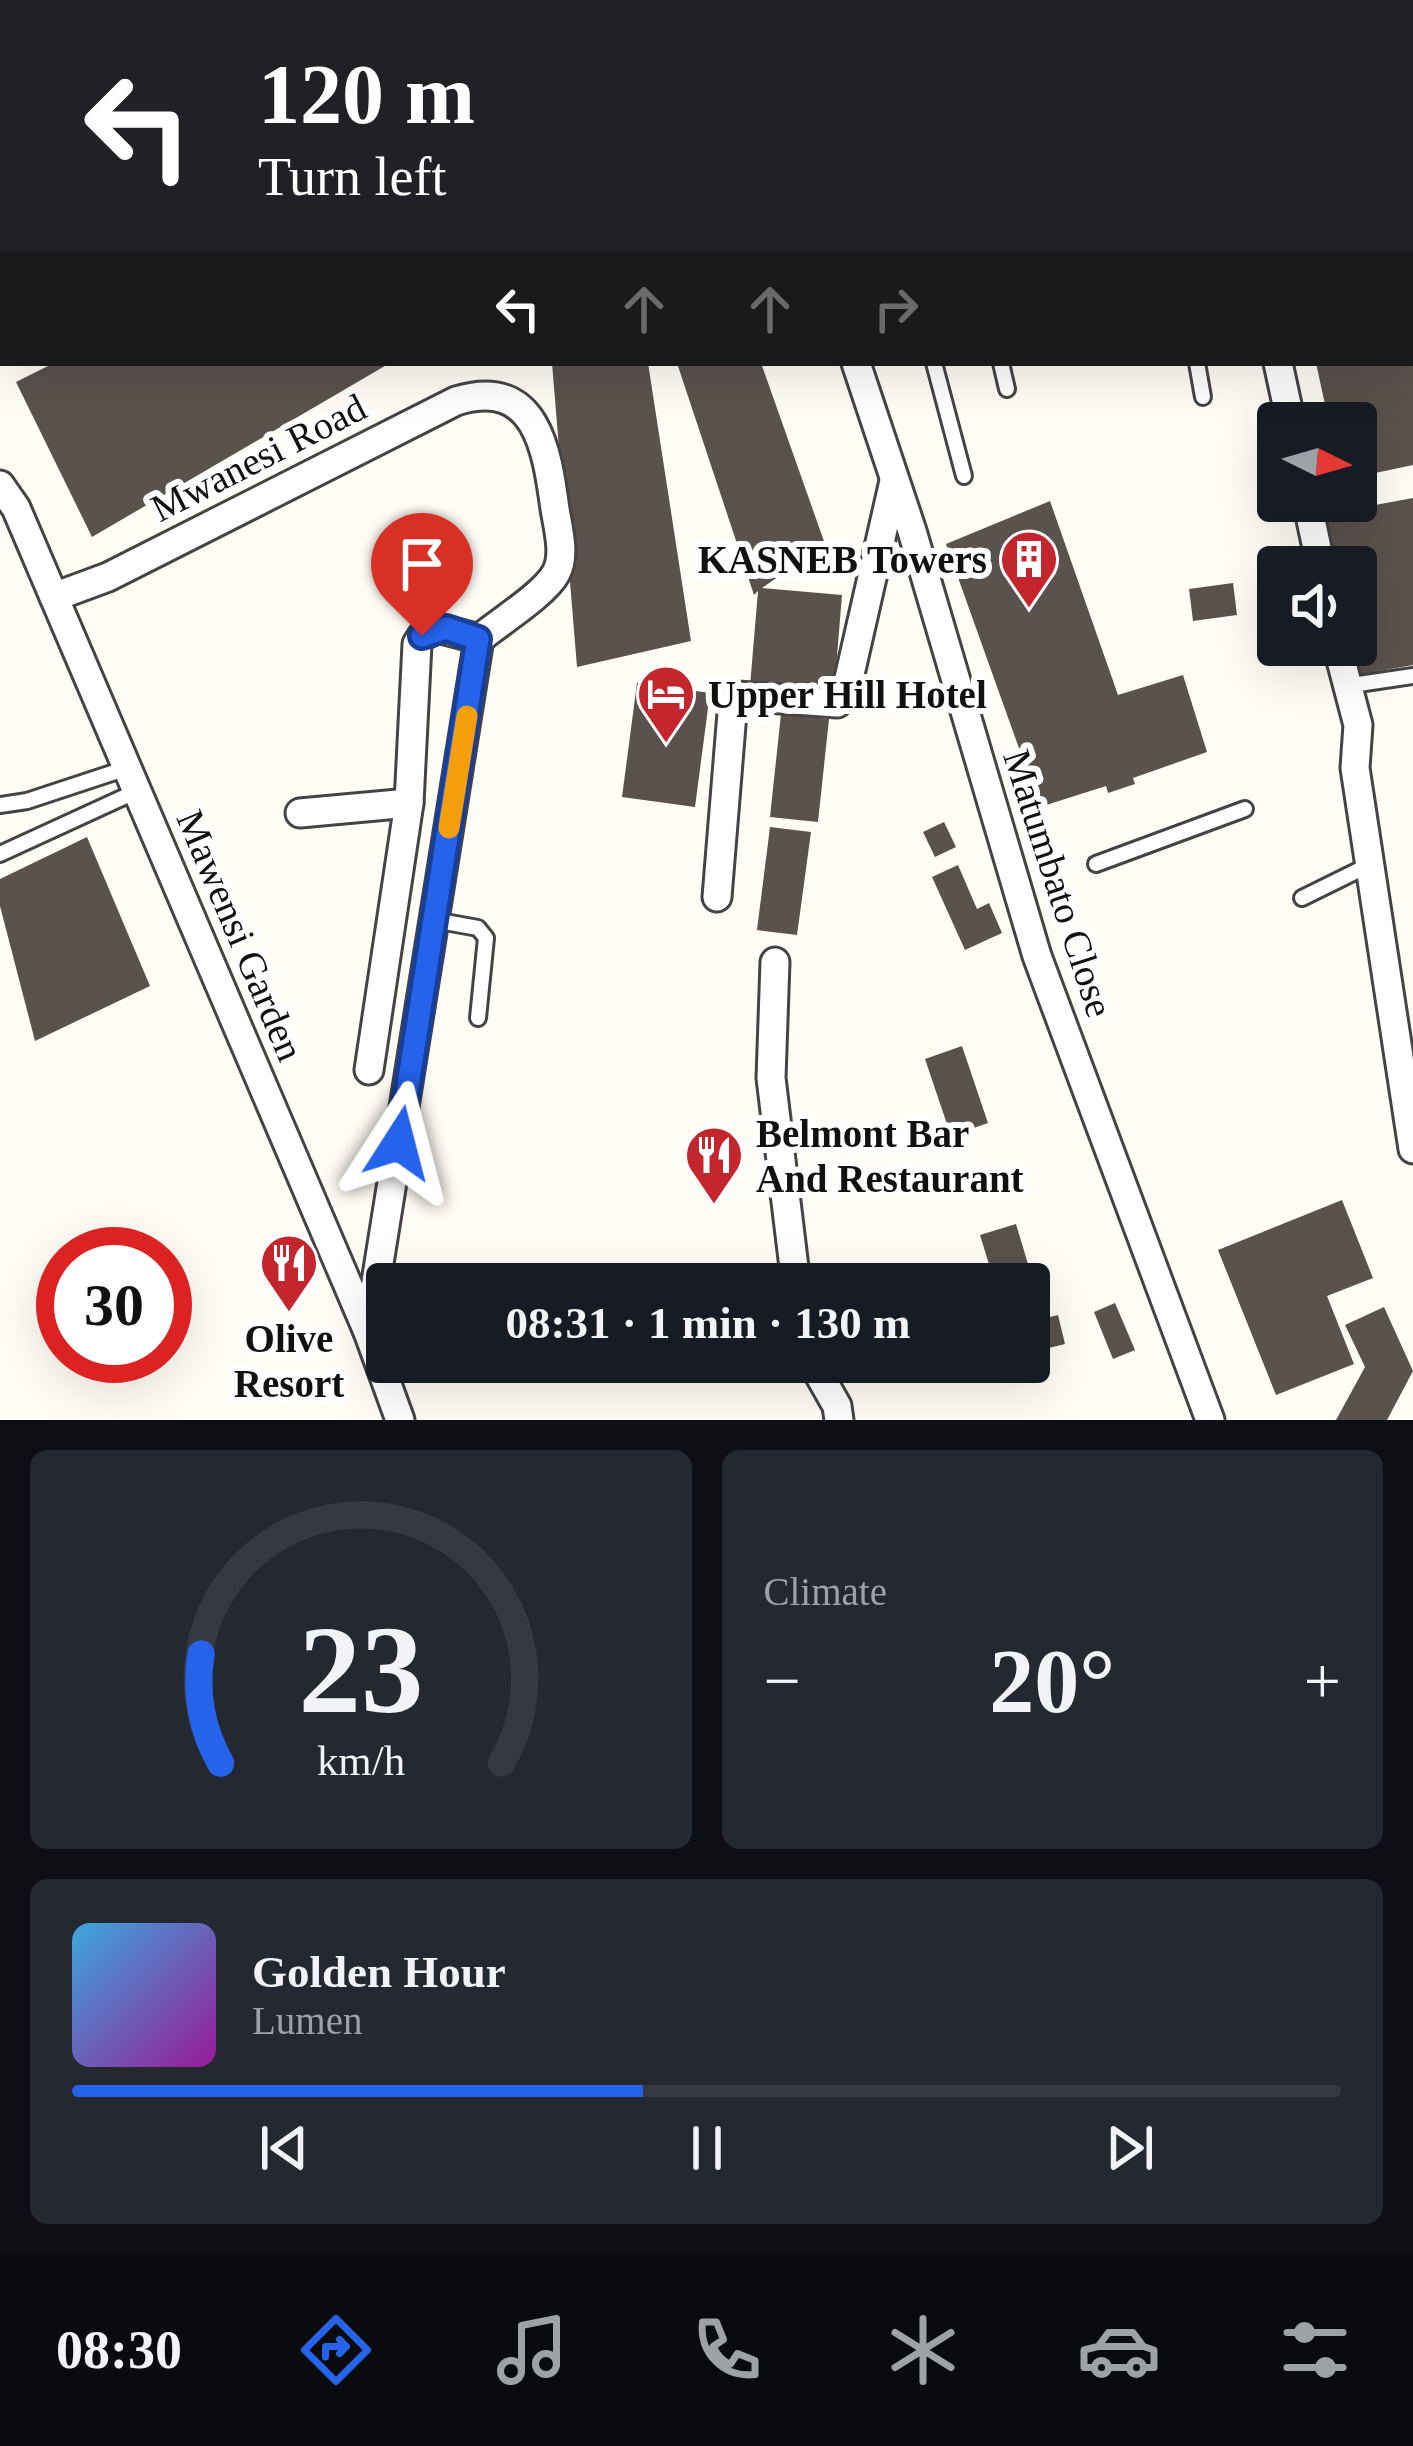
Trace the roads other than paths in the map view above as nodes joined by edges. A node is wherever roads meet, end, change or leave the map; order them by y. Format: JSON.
{"nodes":[{"id":1,"x":857,"y":366,"type":"edge"},
{"id":2,"x":935,"y":366,"type":"edge"},
{"id":3,"x":1002,"y":366,"type":"edge"},
{"id":4,"x":1198,"y":366,"type":"edge"},
{"id":5,"x":1279,"y":366,"type":"edge"},
{"id":6,"x":1007,"y":389,"type":"dead end"},
{"id":7,"x":1203,"y":397,"type":"dead end"},
{"id":8,"x":1286,"y":402,"type":"edge"},
{"id":9,"x":964,"y":476,"type":"dead end"},
{"id":10,"x":895,"y":477,"type":"junction"},
{"id":11,"x":0,"y":485,"type":"edge"},
{"id":12,"x":54,"y":597,"type":"junction"},
{"id":13,"x":478,"y":639,"type":"junction"},
{"id":14,"x":1341,"y":666,"type":"edge"},
{"id":15,"x":1413,"y":676,"type":"edge"},
{"id":16,"x":1345,"y":686,"type":"junction"},
{"id":17,"x":132,"y":780,"type":"junction"},
{"id":18,"x":409,"y":803,"type":"junction"},
{"id":19,"x":0,"y":805,"type":"edge"},
{"id":20,"x":1245,"y":809,"type":"dead end"},
{"id":21,"x":300,"y":813,"type":"dead end"},
{"id":22,"x":0,"y":854,"type":"edge"},
{"id":23,"x":1096,"y":864,"type":"dead end"},
{"id":24,"x":1372,"y":864,"type":"junction"},
{"id":25,"x":717,"y":897,"type":"dead end"},
{"id":26,"x":1302,"y":898,"type":"dead end"},
{"id":27,"x":434,"y":920,"type":"junction"},
{"id":28,"x":775,"y":962,"type":"dead end"},
{"id":29,"x":478,"y":1018,"type":"dead end"},
{"id":30,"x":369,"y":1070,"type":"dead end"},
{"id":31,"x":1413,"y":1149,"type":"edge"},
{"id":32,"x":384,"y":1263,"type":"edge"},
{"id":33,"x":793,"y":1263,"type":"edge"},
{"id":34,"x":366,"y":1305,"type":"edge"},
{"id":35,"x":390,"y":1383,"type":"edge"},
{"id":36,"x":824,"y":1383,"type":"edge"},
{"id":37,"x":400,"y":1420,"type":"edge"},
{"id":38,"x":839,"y":1420,"type":"edge"},
{"id":39,"x":1210,"y":1420,"type":"edge"}],
"edges":[{"from":1,"to":10,"type":"street","name":"Matumbato Close"},
{"from":2,"to":9,"type":"lane"},
{"from":3,"to":6,"type":"lane"},
{"from":4,"to":7,"type":"lane"},
{"from":5,"to":8,"type":"street"},
{"from":10,"to":25,"type":"street"},
{"from":10,"to":39,"type":"street","name":"Matumbato Close"},
{"from":11,"to":12,"type":"street","name":"Mawensi Garden"},
{"from":12,"to":13,"type":"street","name":"Mwanesi Road"},
{"from":12,"to":17,"type":"street","name":"Mawensi Garden"},
{"from":13,"to":18,"type":"street"},
{"from":13,"to":27,"type":"street"},
{"from":14,"to":16,"type":"street"},
{"from":15,"to":16,"type":"lane"},
{"from":16,"to":24,"type":"street"},
{"from":17,"to":19,"type":"lane"},
{"from":17,"to":22,"type":"lane"},
{"from":17,"to":34,"type":"street","name":"Mawensi Garden"},
{"from":18,"to":21,"type":"street"},
{"from":18,"to":30,"type":"street"},
{"from":20,"to":23,"type":"lane"},
{"from":24,"to":26,"type":"lane"},
{"from":24,"to":31,"type":"street"},
{"from":27,"to":29,"type":"lane"},
{"from":27,"to":32,"type":"street"},
{"from":28,"to":33,"type":"street"},
{"from":35,"to":37,"type":"street","name":"Mawensi Garden"},
{"from":36,"to":38,"type":"street"}]}
